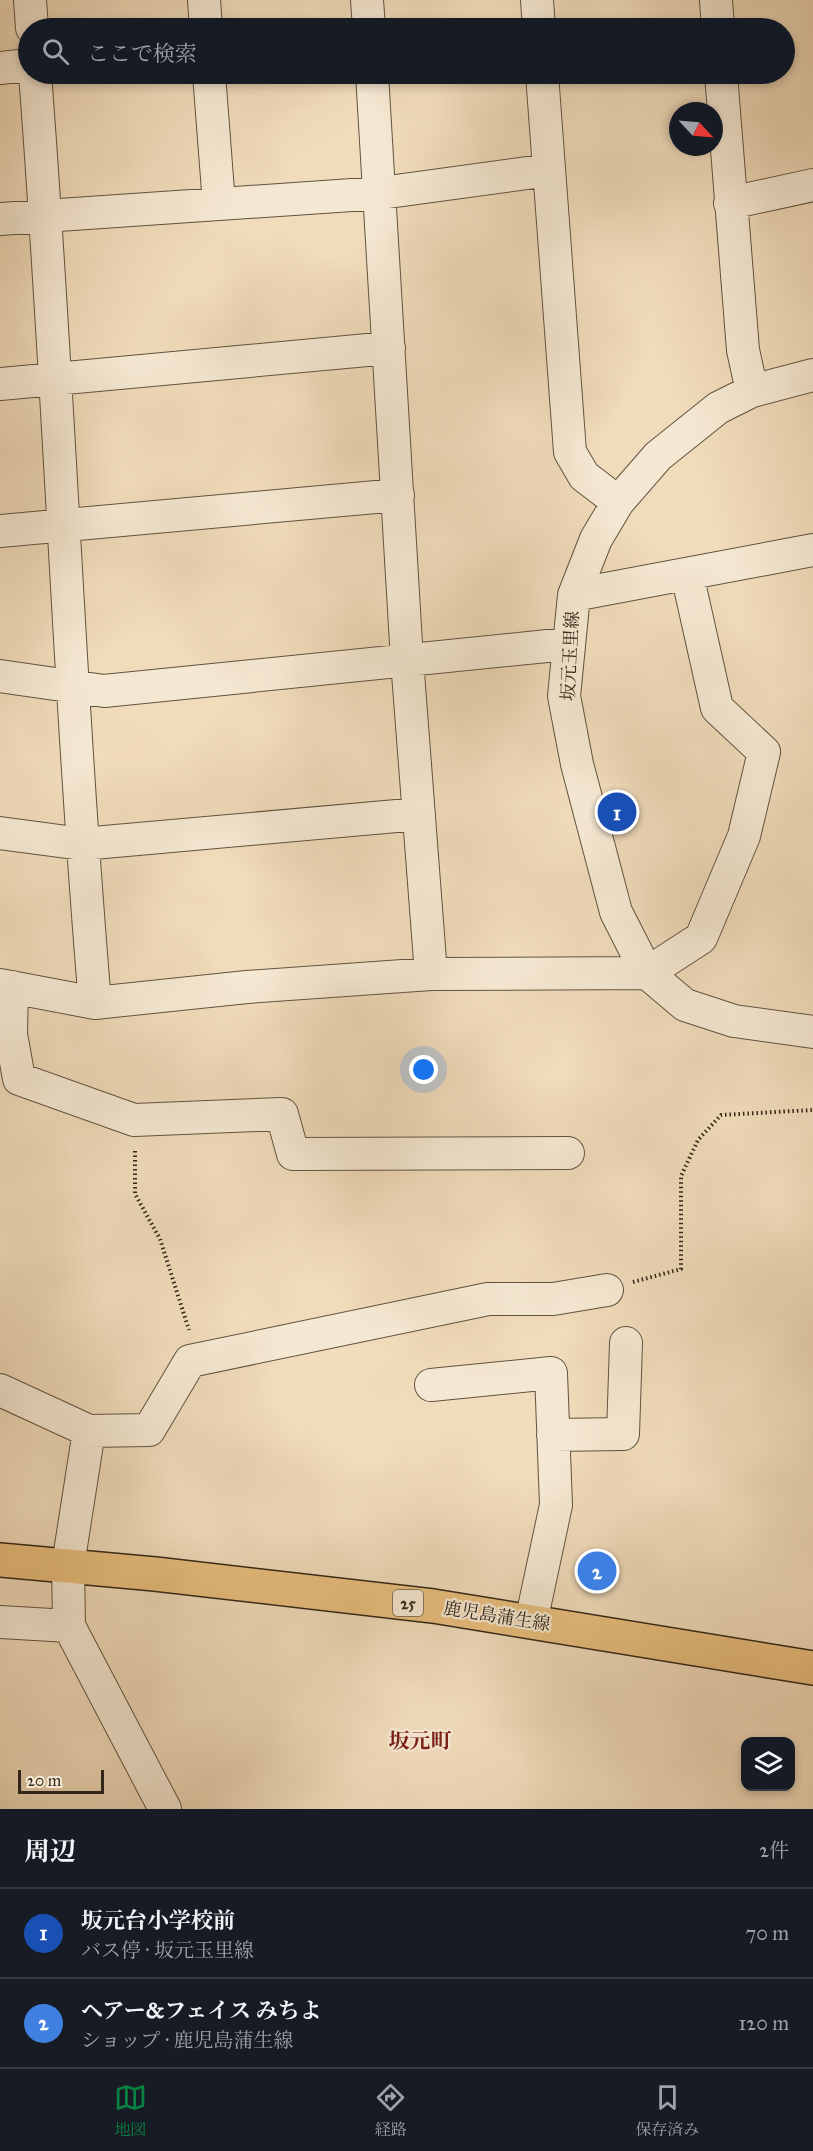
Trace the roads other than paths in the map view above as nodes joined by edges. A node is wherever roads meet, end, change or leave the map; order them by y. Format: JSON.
{"nodes":[{"id":1,"x":30,"y":0,"type":"edge"},
{"id":2,"x":204,"y":0,"type":"edge"},
{"id":3,"x":367,"y":0,"type":"edge"},
{"id":4,"x":537,"y":0,"type":"edge"},
{"id":5,"x":716,"y":0,"type":"edge"},
{"id":6,"x":31,"y":18,"type":"edge"},
{"id":7,"x":205,"y":18,"type":"edge"},
{"id":8,"x":368,"y":18,"type":"edge"},
{"id":9,"x":538,"y":18,"type":"edge"},
{"id":10,"x":717,"y":18,"type":"edge"},
{"id":11,"x":18,"y":66,"type":"edge"},
{"id":12,"x":0,"y":68,"type":"edge"},
{"id":13,"x":36,"y":84,"type":"edge"},
{"id":14,"x":210,"y":84,"type":"edge"},
{"id":15,"x":373,"y":84,"type":"edge"},
{"id":16,"x":543,"y":84,"type":"edge"},
{"id":17,"x":722,"y":84,"type":"edge"},
{"id":18,"x":549,"y":170,"type":"junction"},
{"id":19,"x":813,"y":185,"type":"edge"},
{"id":20,"x":381,"y":193,"type":"junction"},
{"id":21,"x":730,"y":203,"type":"junction"},
{"id":22,"x":219,"y":204,"type":"junction"},
{"id":23,"x":46,"y":215,"type":"junction"},
{"id":24,"x":0,"y":219,"type":"edge"},
{"id":25,"x":389,"y":348,"type":"junction"},
{"id":26,"x":813,"y":375,"type":"edge"},
{"id":27,"x":54,"y":379,"type":"junction"},
{"id":28,"x":0,"y":384,"type":"edge"},
{"id":29,"x":752,"y":391,"type":"junction"},
{"id":30,"x":398,"y":495,"type":"junction"},
{"id":31,"x":618,"y":502,"type":"junction"},
{"id":32,"x":63,"y":526,"type":"junction"},
{"id":33,"x":0,"y":531,"type":"edge"},
{"id":34,"x":813,"y":550,"type":"edge"},
{"id":35,"x":687,"y":574,"type":"junction"},
{"id":36,"x":574,"y":595,"type":"junction"},
{"id":37,"x":567,"y":644,"type":"junction"},
{"id":38,"x":407,"y":660,"type":"junction"},
{"id":39,"x":0,"y":676,"type":"edge"},
{"id":40,"x":72,"y":685,"type":"junction"},
{"id":41,"x":419,"y":814,"type":"junction"},
{"id":42,"x":0,"y":833,"type":"edge"},
{"id":43,"x":82,"y":844,"type":"junction"},
{"id":44,"x":647,"y":973,"type":"junction"},
{"id":45,"x":431,"y":974,"type":"junction"},
{"id":46,"x":6,"y":986,"type":"edge"},
{"id":47,"x":95,"y":1003,"type":"junction"},
{"id":48,"x":813,"y":1032,"type":"edge"},
{"id":49,"x":568,"y":1153,"type":"dead end"},
{"id":50,"x":608,"y":1290,"type":"road end"},
{"id":51,"x":626,"y":1343,"type":"dead end"},
{"id":52,"x":431,"y":1385,"type":"dead end"},
{"id":53,"x":0,"y":1390,"type":"edge"},
{"id":54,"x":89,"y":1431,"type":"junction"},
{"id":55,"x":553,"y":1435,"type":"junction"},
{"id":56,"x":0,"y":1560,"type":"edge"},
{"id":57,"x":68,"y":1565,"type":"junction"},
{"id":58,"x":0,"y":1622,"type":"edge"},
{"id":59,"x":531,"y":1622,"type":"junction"},
{"id":60,"x":69,"y":1626,"type":"junction"},
{"id":61,"x":813,"y":1668,"type":"edge"},
{"id":62,"x":165,"y":1809,"type":"edge"}],
"edges":[{"from":1,"to":6,"type":"street"},
{"from":2,"to":7,"type":"street"},
{"from":3,"to":8,"type":"street"},
{"from":4,"to":9,"type":"street"},
{"from":5,"to":10,"type":"street"},
{"from":11,"to":12,"type":"street"},
{"from":13,"to":23,"type":"street"},
{"from":14,"to":22,"type":"street"},
{"from":15,"to":20,"type":"street"},
{"from":16,"to":18,"type":"street"},
{"from":17,"to":21,"type":"street"},
{"from":18,"to":20,"type":"street"},
{"from":18,"to":31,"type":"street"},
{"from":19,"to":21,"type":"street"},
{"from":20,"to":22,"type":"street"},
{"from":20,"to":25,"type":"street"},
{"from":21,"to":29,"type":"street"},
{"from":22,"to":23,"type":"street"},
{"from":23,"to":24,"type":"street"},
{"from":23,"to":27,"type":"street"},
{"from":25,"to":27,"type":"street"},
{"from":25,"to":30,"type":"street"},
{"from":26,"to":29,"type":"street","name":"坂元玉里線"},
{"from":27,"to":28,"type":"street"},
{"from":27,"to":32,"type":"street"},
{"from":29,"to":31,"type":"street","name":"坂元玉里線"},
{"from":30,"to":32,"type":"street"},
{"from":30,"to":38,"type":"street"},
{"from":31,"to":36,"type":"street","name":"坂元玉里線"},
{"from":32,"to":33,"type":"street"},
{"from":32,"to":40,"type":"street"},
{"from":34,"to":35,"type":"street"},
{"from":35,"to":36,"type":"street"},
{"from":35,"to":44,"type":"street"},
{"from":36,"to":37,"type":"street","name":"坂元玉里線"},
{"from":37,"to":38,"type":"street"},
{"from":37,"to":44,"type":"street","name":"坂元玉里線"},
{"from":38,"to":40,"type":"street"},
{"from":38,"to":41,"type":"street"},
{"from":39,"to":40,"type":"street"},
{"from":40,"to":43,"type":"street"},
{"from":41,"to":43,"type":"street"},
{"from":41,"to":45,"type":"street"},
{"from":42,"to":43,"type":"street"},
{"from":43,"to":47,"type":"street"},
{"from":44,"to":45,"type":"street"},
{"from":44,"to":48,"type":"street","name":"坂元玉里線"},
{"from":45,"to":47,"type":"street"},
{"from":46,"to":47,"type":"street"},
{"from":46,"to":49,"type":"street"},
{"from":50,"to":54,"type":"street"},
{"from":51,"to":55,"type":"street"},
{"from":52,"to":55,"type":"street"},
{"from":53,"to":54,"type":"street"},
{"from":54,"to":57,"type":"street"},
{"from":55,"to":59,"type":"street"},
{"from":56,"to":57,"type":"main road","name":"鹿児島蒲生線","number":"25"},
{"from":57,"to":59,"type":"main road","name":"鹿児島蒲生線","number":"25"},
{"from":57,"to":60,"type":"street"},
{"from":58,"to":60,"type":"street"},
{"from":59,"to":61,"type":"main road","name":"鹿児島蒲生線","number":"25"},
{"from":60,"to":62,"type":"street"}]}
